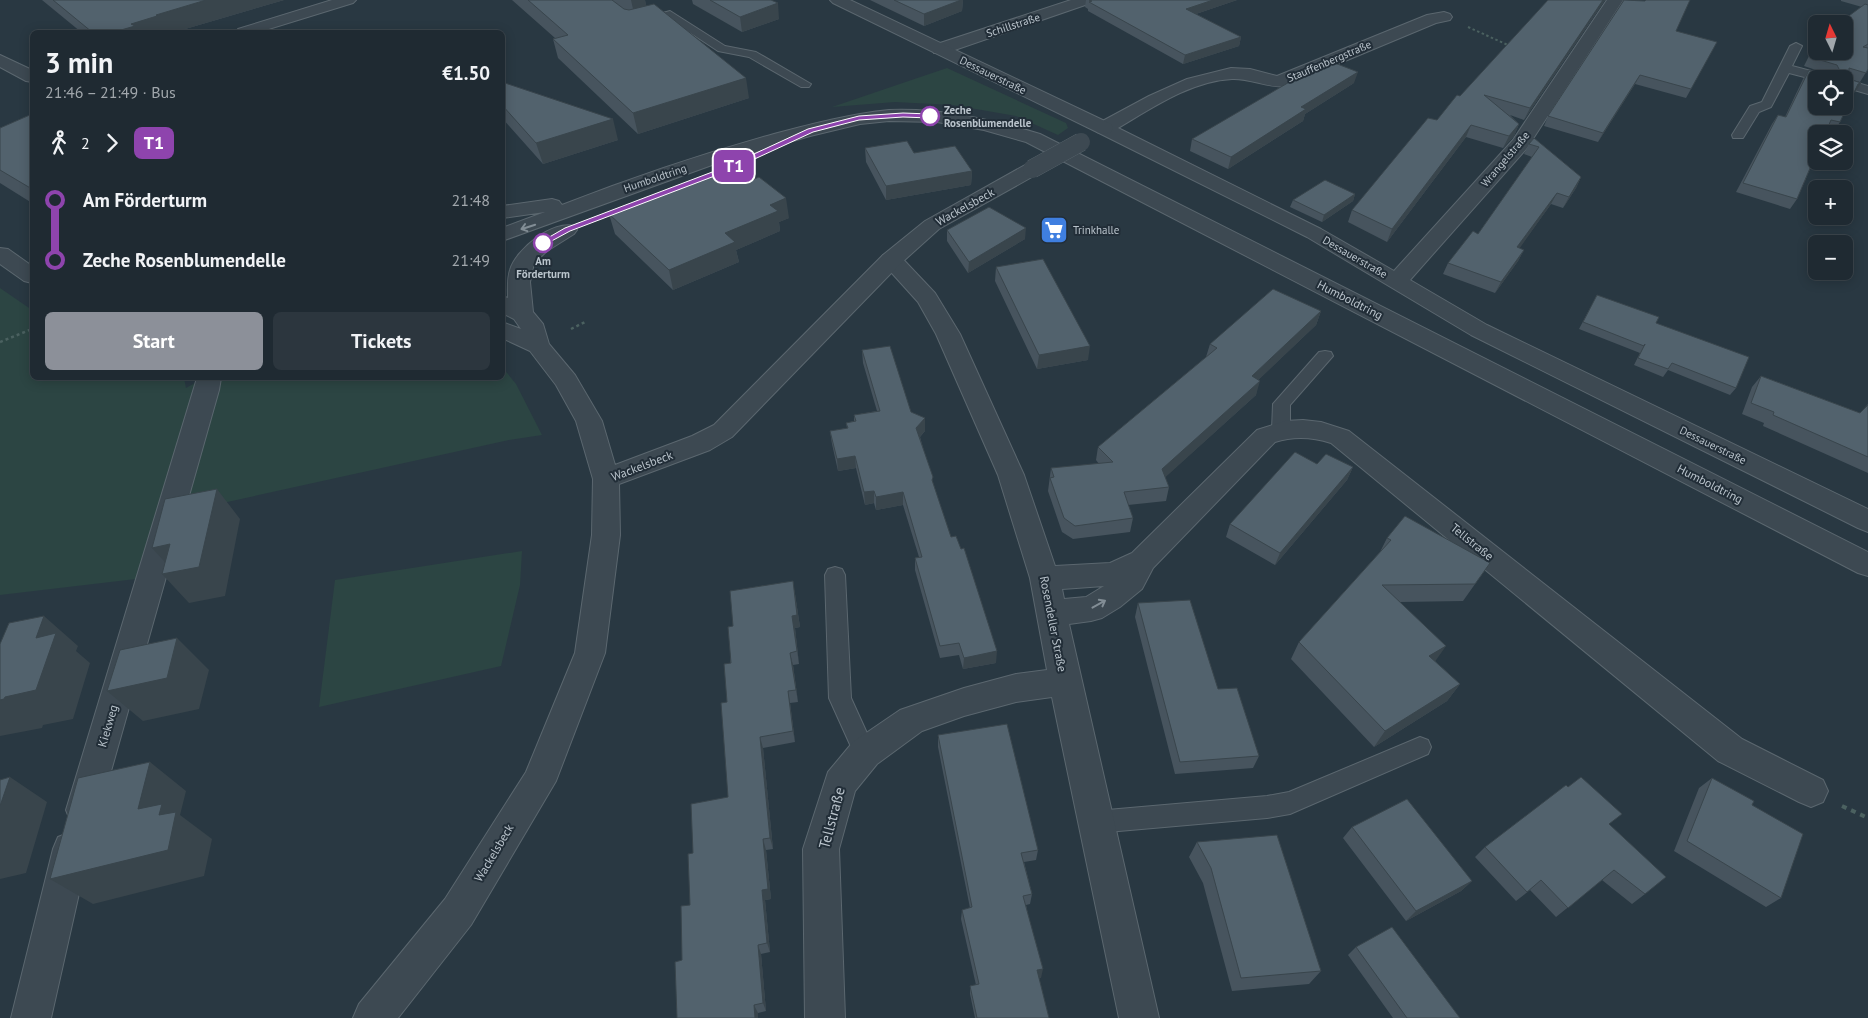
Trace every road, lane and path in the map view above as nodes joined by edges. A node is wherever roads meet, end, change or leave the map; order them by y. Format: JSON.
{"nodes":[{"id":1,"x":348,"y":0,"type":"edge"},
{"id":2,"x":838,"y":0,"type":"edge"},
{"id":3,"x":1086,"y":0,"type":"edge"},
{"id":4,"x":1615,"y":0,"type":"edge"},
{"id":5,"x":1444,"y":18,"type":"joint"},
{"id":6,"x":633,"y":24,"type":"edge"},
{"id":7,"x":250,"y":30,"type":"edge"},
{"id":8,"x":1796,"y":46,"type":"dead end"},
{"id":9,"x":940,"y":49,"type":"junction"},
{"id":10,"x":1518,"y":50,"type":"edge"},
{"id":11,"x":0,"y":60,"type":"edge"},
{"id":12,"x":1785,"y":68,"type":"junction"},
{"id":13,"x":1808,"y":74,"type":"edge"},
{"id":14,"x":30,"y":76,"type":"edge"},
{"id":15,"x":805,"y":84,"type":"dead end"},
{"id":16,"x":1853,"y":86,"type":"edge"},
{"id":17,"x":1868,"y":90,"type":"edge"},
{"id":18,"x":1104,"y":128,"type":"junction"},
{"id":19,"x":811,"y":130,"type":"junction"},
{"id":20,"x":1738,"y":135,"type":"dead end"},
{"id":21,"x":622,"y":190,"type":"junction"},
{"id":22,"x":505,"y":212,"type":"edge"},
{"id":23,"x":567,"y":230,"type":"junction"},
{"id":24,"x":505,"y":234,"type":"edge"},
{"id":25,"x":505,"y":248,"type":"edge"},
{"id":26,"x":0,"y":254,"type":"edge"},
{"id":27,"x":891,"y":260,"type":"junction"},
{"id":28,"x":30,"y":275,"type":"edge"},
{"id":29,"x":1397,"y":281,"type":"junction"},
{"id":30,"x":512,"y":308,"type":"edge"},
{"id":31,"x":585,"y":322,"type":"dead end"},
{"id":32,"x":571,"y":329,"type":"dead end"},
{"id":33,"x":30,"y":330,"type":"edge"},
{"id":34,"x":505,"y":330,"type":"edge"},
{"id":35,"x":0,"y":342,"type":"edge"},
{"id":36,"x":538,"y":346,"type":"junction"},
{"id":37,"x":1325,"y":356,"type":"dead end"},
{"id":38,"x":209,"y":380,"type":"edge"},
{"id":39,"x":1280,"y":430,"type":"junction"},
{"id":40,"x":606,"y":479,"type":"junction"},
{"id":41,"x":1868,"y":521,"type":"edge"},
{"id":42,"x":1142,"y":561,"type":"junction"},
{"id":43,"x":1868,"y":565,"type":"edge"},
{"id":44,"x":835,"y":575,"type":"dead end"},
{"id":45,"x":1045,"y":578,"type":"junction"},
{"id":46,"x":1052,"y":613,"type":"junction"},
{"id":47,"x":1065,"y":682,"type":"junction"},
{"id":48,"x":1420,"y":747,"type":"dead end"},
{"id":49,"x":865,"y":753,"type":"junction"},
{"id":50,"x":1811,"y":791,"type":"dead end"},
{"id":51,"x":1096,"y":822,"type":"junction"},
{"id":52,"x":31,"y":1018,"type":"edge"},
{"id":53,"x":373,"y":1018,"type":"edge"},
{"id":54,"x":825,"y":1018,"type":"edge"},
{"id":55,"x":1139,"y":1018,"type":"edge"}],
"edges":[{"from":1,"to":7,"type":"street"},
{"from":2,"to":9,"type":"street","name":"Dessauerstraße"},
{"from":3,"to":9,"type":"street","name":"Schillstraße"},
{"from":4,"to":29,"type":"street","name":"Wrangelstraße"},
{"from":5,"to":10,"type":"path"},
{"from":5,"to":18,"type":"street","name":"Stauffenbergstraße"},
{"from":6,"to":15,"type":"lane"},
{"from":8,"to":12,"type":"lane"},
{"from":9,"to":18,"type":"street","name":"Dessauerstraße"},
{"from":11,"to":14,"type":"street"},
{"from":12,"to":13,"type":"lane"},
{"from":12,"to":20,"type":"lane"},
{"from":16,"to":17,"type":"lane"},
{"from":18,"to":27,"type":"street","name":"Wackelsbeck","bridge":true},
{"from":18,"to":29,"type":"street","name":"Dessauerstraße"},
{"from":19,"to":21,"type":"street","name":"Humboldtring"},
{"from":19,"to":23,"type":"street","name":"Humboldtring"},
{"from":19,"to":43,"type":"street","name":"Humboldtring"},
{"from":21,"to":22,"type":"street"},
{"from":21,"to":24,"type":"street","name":"Humboldtring","one_way":true},
{"from":23,"to":25,"type":"street","name":"Humboldtring"},
{"from":23,"to":30,"type":"street"},
{"from":26,"to":28,"type":"street"},
{"from":27,"to":40,"type":"street","name":"Wackelsbeck"},
{"from":27,"to":45,"type":"street","name":"Rosendeller Straße"},
{"from":29,"to":41,"type":"street","name":"Dessauerstraße"},
{"from":30,"to":36,"type":"street"},
{"from":31,"to":32,"type":"path"},
{"from":33,"to":35,"type":"path"},
{"from":34,"to":36,"type":"street"},
{"from":36,"to":40,"type":"street"},
{"from":37,"to":39,"type":"lane"},
{"from":38,"to":52,"type":"street","name":"Kiekweg"},
{"from":39,"to":42,"type":"street","name":"Tellstraße"},
{"from":39,"to":50,"type":"street","name":"Tellstraße"},
{"from":40,"to":53,"type":"street","name":"Wackelsbeck"},
{"from":42,"to":45,"type":"street","name":"Tellstraße"},
{"from":46,"to":42,"type":"street","name":"Tellstraße","one_way":true},
{"from":44,"to":49,"type":"lane"},
{"from":45,"to":46,"type":"street","name":"Rosendeller Straße"},
{"from":46,"to":47,"type":"street","name":"Rosendeller Straße"},
{"from":47,"to":49,"type":"street","name":"Tellstraße"},
{"from":47,"to":51,"type":"street","name":"Rosendeller Straße"},
{"from":48,"to":51,"type":"lane"},
{"from":49,"to":54,"type":"street","name":"Tellstraße"},
{"from":51,"to":55,"type":"street","name":"Rosendeller Straße"}]}
